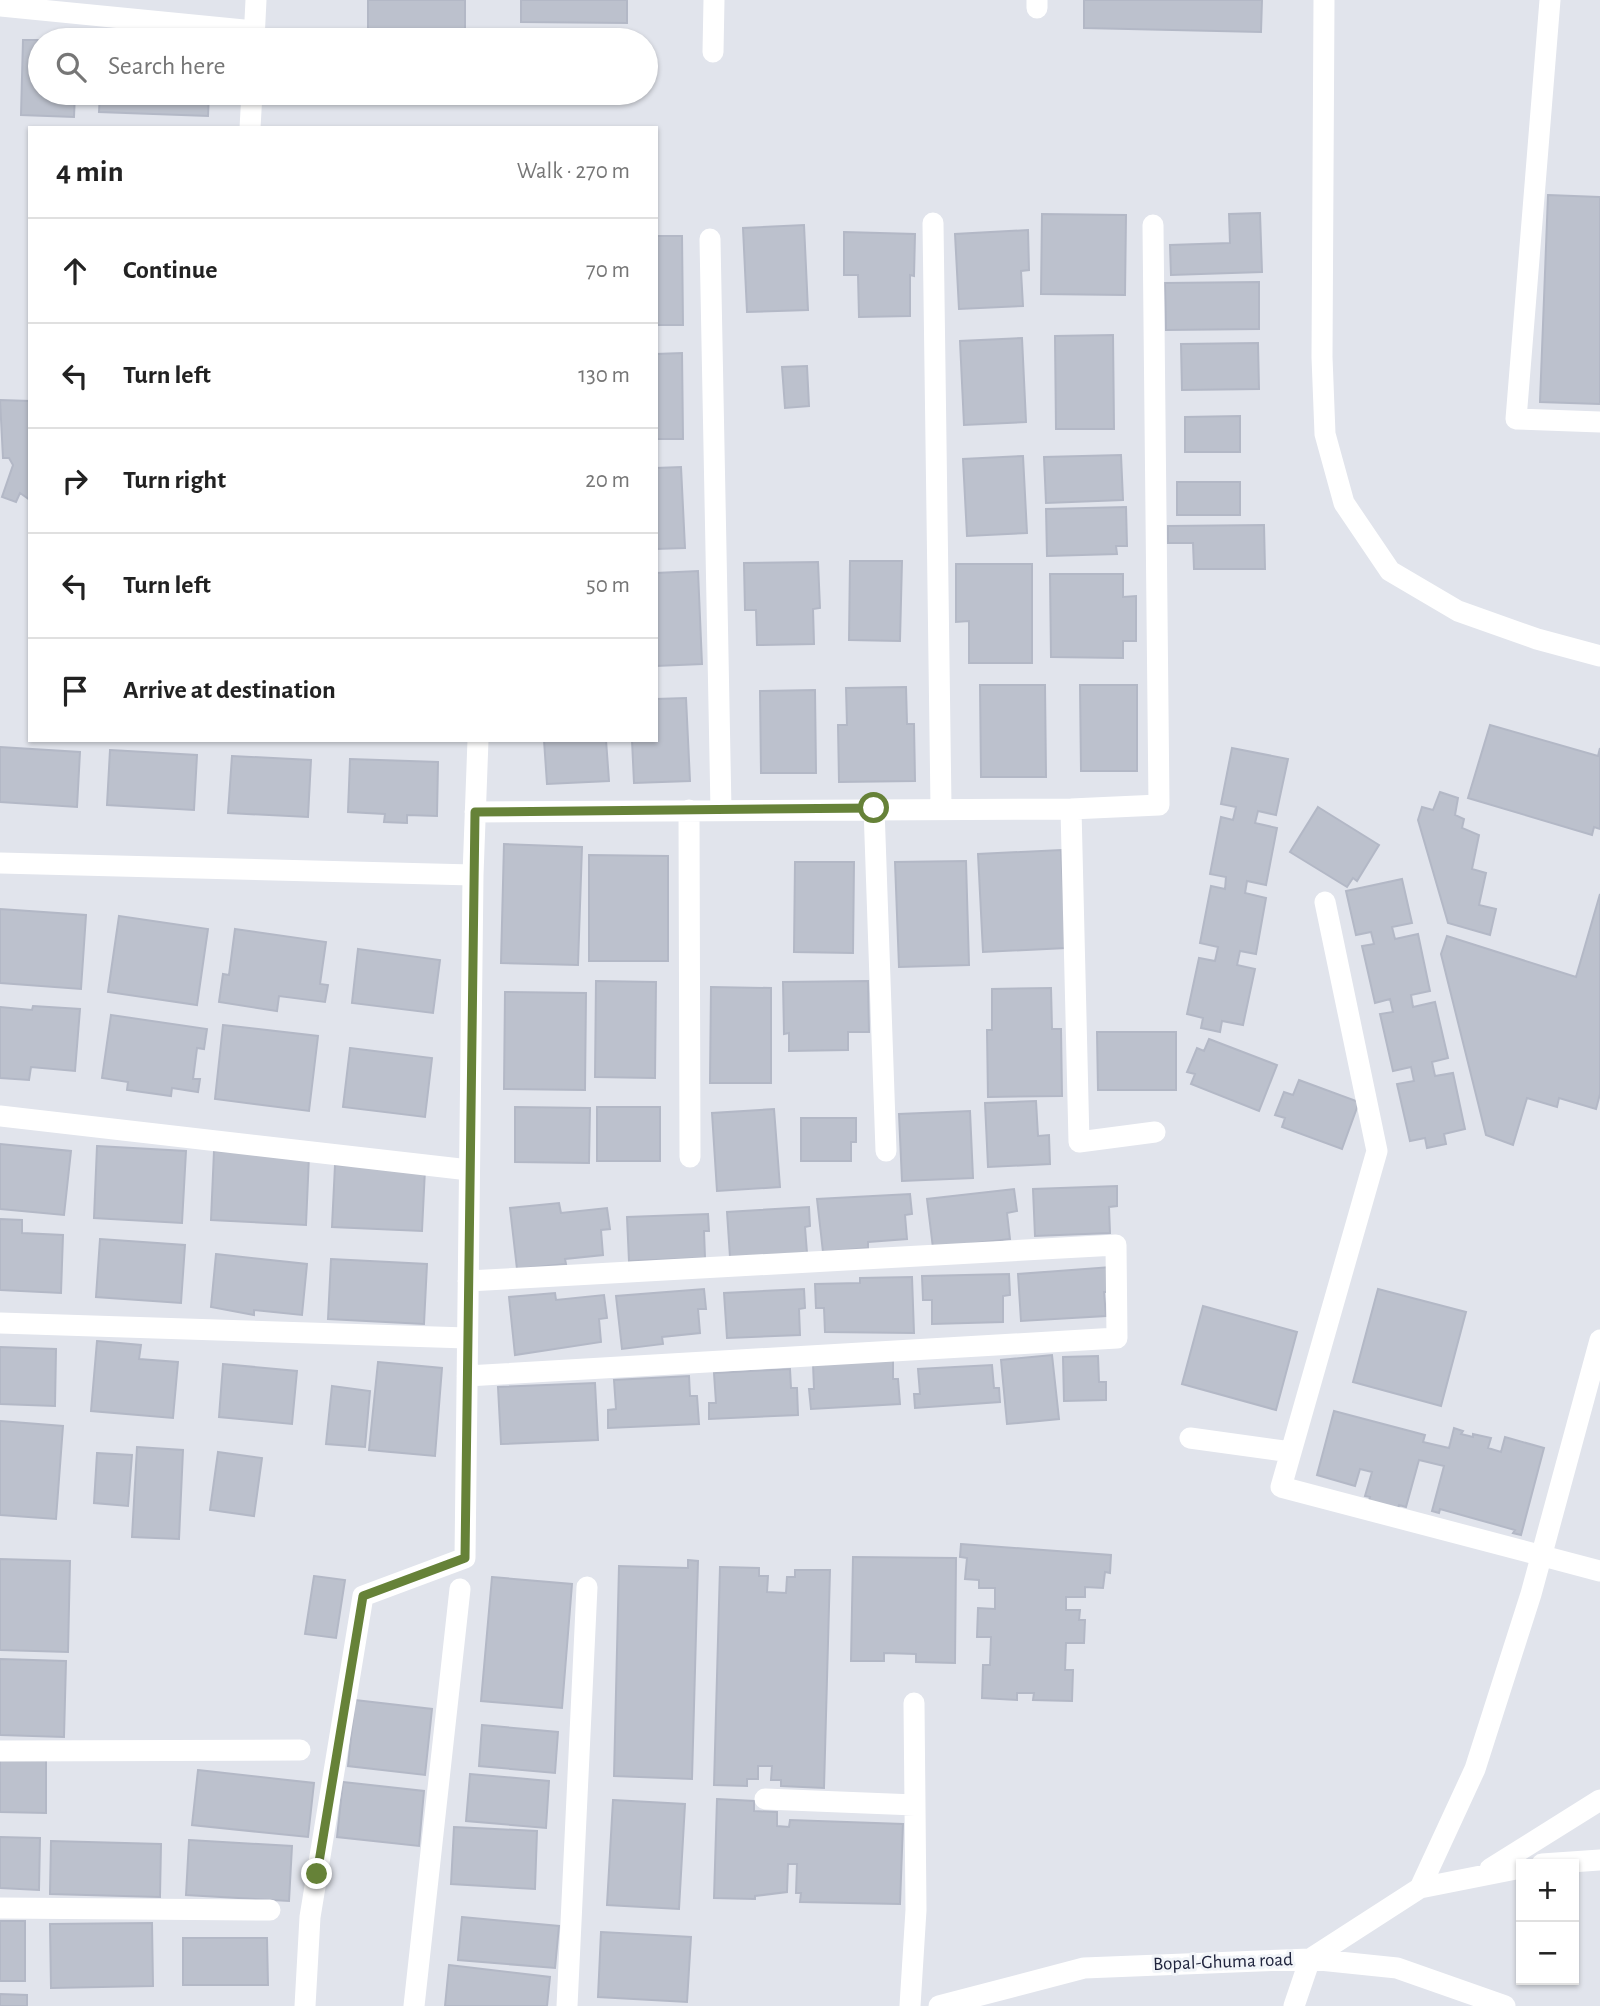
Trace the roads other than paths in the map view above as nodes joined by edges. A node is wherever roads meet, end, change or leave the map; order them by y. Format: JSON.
{"nodes":[{"id":1,"x":256,"y":0,"type":"edge"},
{"id":2,"x":714,"y":0,"type":"edge"},
{"id":3,"x":1324,"y":0,"type":"edge"},
{"id":4,"x":1550,"y":0,"type":"edge"},
{"id":5,"x":0,"y":6,"type":"edge"},
{"id":6,"x":186,"y":28,"type":"edge"},
{"id":7,"x":254,"y":28,"type":"edge"},
{"id":8,"x":713,"y":52,"type":"dead end"},
{"id":9,"x":251,"y":105,"type":"edge"},
{"id":10,"x":250,"y":126,"type":"edge"},
{"id":11,"x":933,"y":223,"type":"dead end"},
{"id":12,"x":1153,"y":225,"type":"dead end"},
{"id":13,"x":710,"y":239,"type":"dead end"},
{"id":14,"x":1600,"y":422,"type":"edge"},
{"id":15,"x":1600,"y":656,"type":"edge"},
{"id":16,"x":478,"y":742,"type":"edge"},
{"id":17,"x":941,"y":807,"type":"junction"},
{"id":18,"x":874,"y":808,"type":"junction"},
{"id":19,"x":1070,"y":809,"type":"junction"},
{"id":20,"x":690,"y":810,"type":"junction"},
{"id":21,"x":721,"y":810,"type":"junction"},
{"id":22,"x":475,"y":812,"type":"junction"},
{"id":23,"x":0,"y":863,"type":"edge"},
{"id":24,"x":473,"y":875,"type":"junction"},
{"id":25,"x":1325,"y":902,"type":"dead end"},
{"id":26,"x":0,"y":1116,"type":"edge"},
{"id":27,"x":1155,"y":1132,"type":"dead end"},
{"id":28,"x":886,"y":1151,"type":"dead end"},
{"id":29,"x":690,"y":1157,"type":"dead end"},
{"id":30,"x":469,"y":1170,"type":"junction"},
{"id":31,"x":468,"y":1281,"type":"junction"},
{"id":32,"x":0,"y":1323,"type":"edge"},
{"id":33,"x":467,"y":1338,"type":"junction"},
{"id":34,"x":1600,"y":1340,"type":"edge"},
{"id":35,"x":467,"y":1376,"type":"junction"},
{"id":36,"x":1190,"y":1438,"type":"dead end"},
{"id":37,"x":1291,"y":1452,"type":"junction"},
{"id":38,"x":1542,"y":1555,"type":"junction"},
{"id":39,"x":1600,"y":1571,"type":"edge"},
{"id":40,"x":587,"y":1587,"type":"dead end"},
{"id":41,"x":460,"y":1589,"type":"dead end"},
{"id":42,"x":914,"y":1703,"type":"dead end"},
{"id":43,"x":300,"y":1750,"type":"dead end"},
{"id":44,"x":0,"y":1751,"type":"edge"},
{"id":45,"x":765,"y":1799,"type":"dead end"},
{"id":46,"x":1600,"y":1800,"type":"edge"},
{"id":47,"x":915,"y":1805,"type":"junction"},
{"id":48,"x":1600,"y":1860,"type":"edge"},
{"id":49,"x":1579,"y":1861,"type":"edge"},
{"id":50,"x":1516,"y":1869,"type":"edge"},
{"id":51,"x":1480,"y":1875,"type":"junction"},
{"id":52,"x":1420,"y":1888,"type":"junction"},
{"id":53,"x":0,"y":1908,"type":"edge"},
{"id":54,"x":270,"y":1910,"type":"dead end"},
{"id":55,"x":1310,"y":1959,"type":"junction"},
{"id":56,"x":306,"y":2006,"type":"edge"},
{"id":57,"x":414,"y":2006,"type":"edge"},
{"id":58,"x":567,"y":2006,"type":"edge"},
{"id":59,"x":909,"y":2006,"type":"edge"},
{"id":60,"x":939,"y":2006,"type":"edge"},
{"id":61,"x":1294,"y":2006,"type":"edge"},
{"id":62,"x":1505,"y":2006,"type":"edge"}],
"edges":[{"from":1,"to":7,"type":"street"},
{"from":2,"to":8,"type":"street"},
{"from":3,"to":15,"type":"street"},
{"from":4,"to":14,"type":"street"},
{"from":5,"to":6,"type":"street"},
{"from":9,"to":10,"type":"street"},
{"from":11,"to":17,"type":"street"},
{"from":12,"to":19,"type":"street"},
{"from":13,"to":21,"type":"street"},
{"from":16,"to":22,"type":"street"},
{"from":17,"to":18,"type":"street"},
{"from":17,"to":19,"type":"street"},
{"from":18,"to":21,"type":"street"},
{"from":18,"to":28,"type":"street"},
{"from":19,"to":27,"type":"street"},
{"from":20,"to":21,"type":"street"},
{"from":20,"to":22,"type":"street"},
{"from":20,"to":29,"type":"street"},
{"from":22,"to":24,"type":"street"},
{"from":23,"to":24,"type":"street"},
{"from":24,"to":30,"type":"street"},
{"from":25,"to":37,"type":"street"},
{"from":26,"to":30,"type":"street"},
{"from":30,"to":31,"type":"street"},
{"from":31,"to":33,"type":"street"},
{"from":31,"to":35,"type":"street"},
{"from":32,"to":33,"type":"street"},
{"from":33,"to":35,"type":"street"},
{"from":34,"to":38,"type":"street"},
{"from":35,"to":56,"type":"street"},
{"from":36,"to":37,"type":"street"},
{"from":37,"to":38,"type":"street"},
{"from":38,"to":39,"type":"street"},
{"from":38,"to":52,"type":"street"},
{"from":40,"to":58,"type":"street"},
{"from":41,"to":57,"type":"street"},
{"from":42,"to":47,"type":"street"},
{"from":43,"to":44,"type":"street"},
{"from":45,"to":47,"type":"street"},
{"from":46,"to":51,"type":"street"},
{"from":47,"to":59,"type":"street"},
{"from":48,"to":49,"type":"street"},
{"from":50,"to":51,"type":"street"},
{"from":51,"to":52,"type":"street"},
{"from":52,"to":55,"type":"street"},
{"from":53,"to":54,"type":"street"},
{"from":55,"to":60,"type":"street","name":"Bopal-Ghuma road"},
{"from":55,"to":61,"type":"street"},
{"from":55,"to":62,"type":"street","name":"Bopal-Ghuma road"}]}
